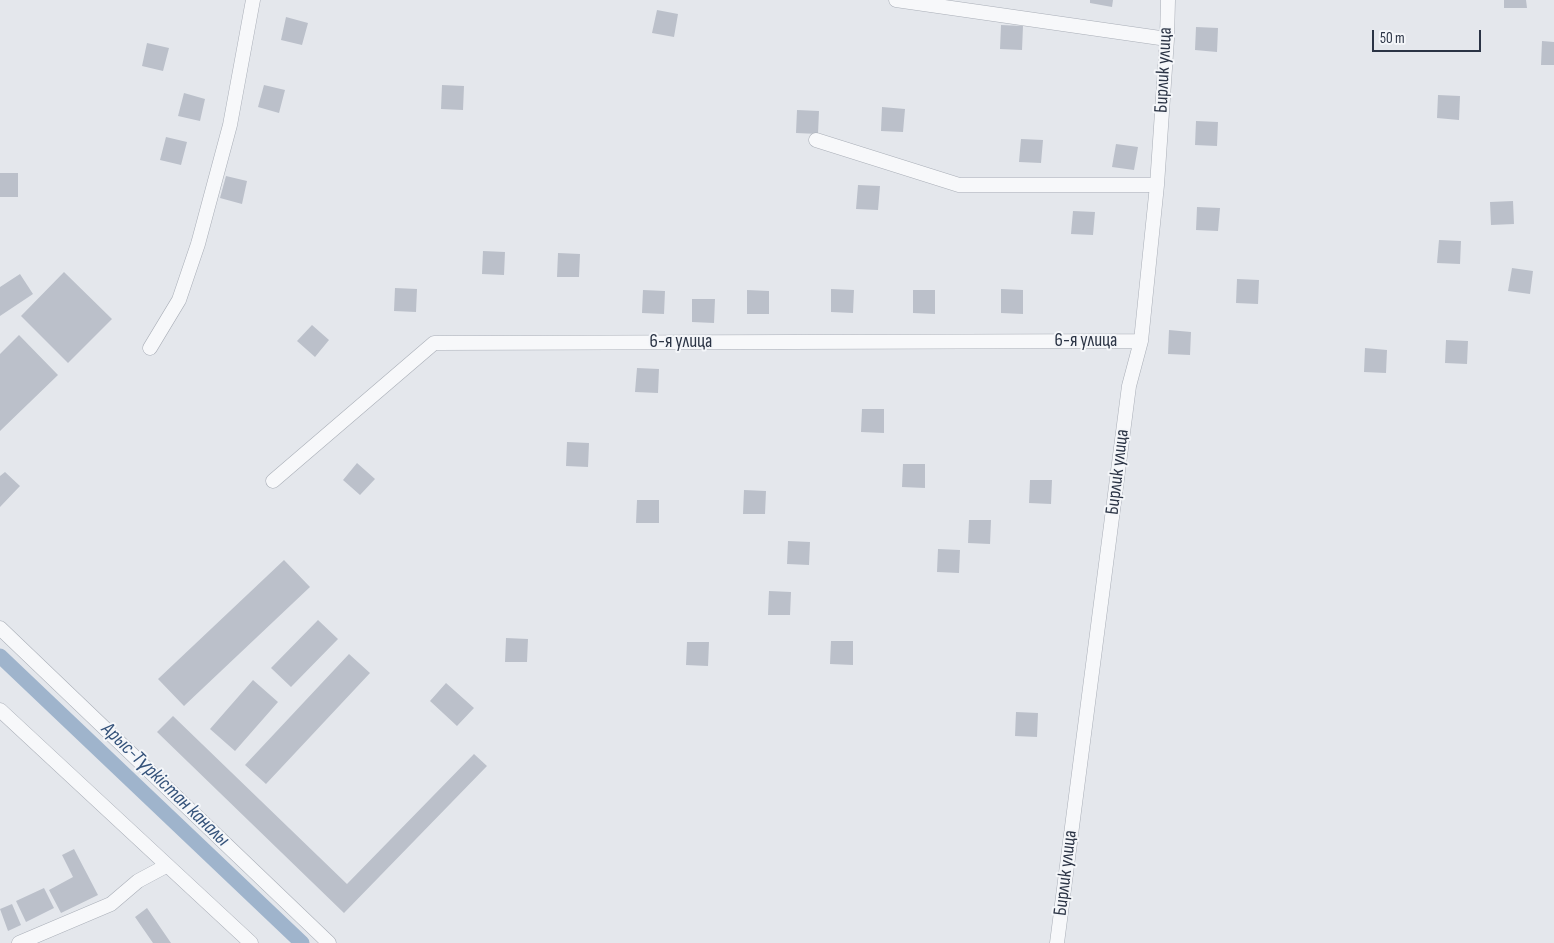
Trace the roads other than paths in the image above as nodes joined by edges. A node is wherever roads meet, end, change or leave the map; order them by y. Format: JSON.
{"nodes":[{"id":1,"x":253,"y":0,"type":"edge"},
{"id":2,"x":896,"y":0,"type":"edge"},
{"id":3,"x":1168,"y":0,"type":"edge"},
{"id":4,"x":1167,"y":39,"type":"junction"},
{"id":5,"x":816,"y":140,"type":"dead end"},
{"id":6,"x":1157,"y":185,"type":"junction"},
{"id":7,"x":1141,"y":341,"type":"junction"},
{"id":8,"x":150,"y":348,"type":"dead end"},
{"id":9,"x":273,"y":481,"type":"dead end"},
{"id":10,"x":0,"y":628,"type":"edge"},
{"id":11,"x":0,"y":710,"type":"edge"},
{"id":12,"x":166,"y":866,"type":"junction"},
{"id":13,"x":19,"y":943,"type":"edge"},
{"id":14,"x":251,"y":943,"type":"edge"},
{"id":15,"x":329,"y":943,"type":"edge"},
{"id":16,"x":1057,"y":943,"type":"edge"}],
"edges":[{"from":1,"to":8,"type":"street"},
{"from":2,"to":4,"type":"street"},
{"from":3,"to":4,"type":"street","name":"Бирлик улица"},
{"from":4,"to":6,"type":"street","name":"Бирлик улица"},
{"from":5,"to":6,"type":"street"},
{"from":6,"to":7,"type":"street","name":"Бирлик улица"},
{"from":7,"to":9,"type":"street","name":"6-я улица"},
{"from":7,"to":16,"type":"street","name":"Бирлик улица"},
{"from":10,"to":15,"type":"street"},
{"from":11,"to":12,"type":"street"},
{"from":12,"to":13,"type":"street"},
{"from":12,"to":14,"type":"street"}]}
